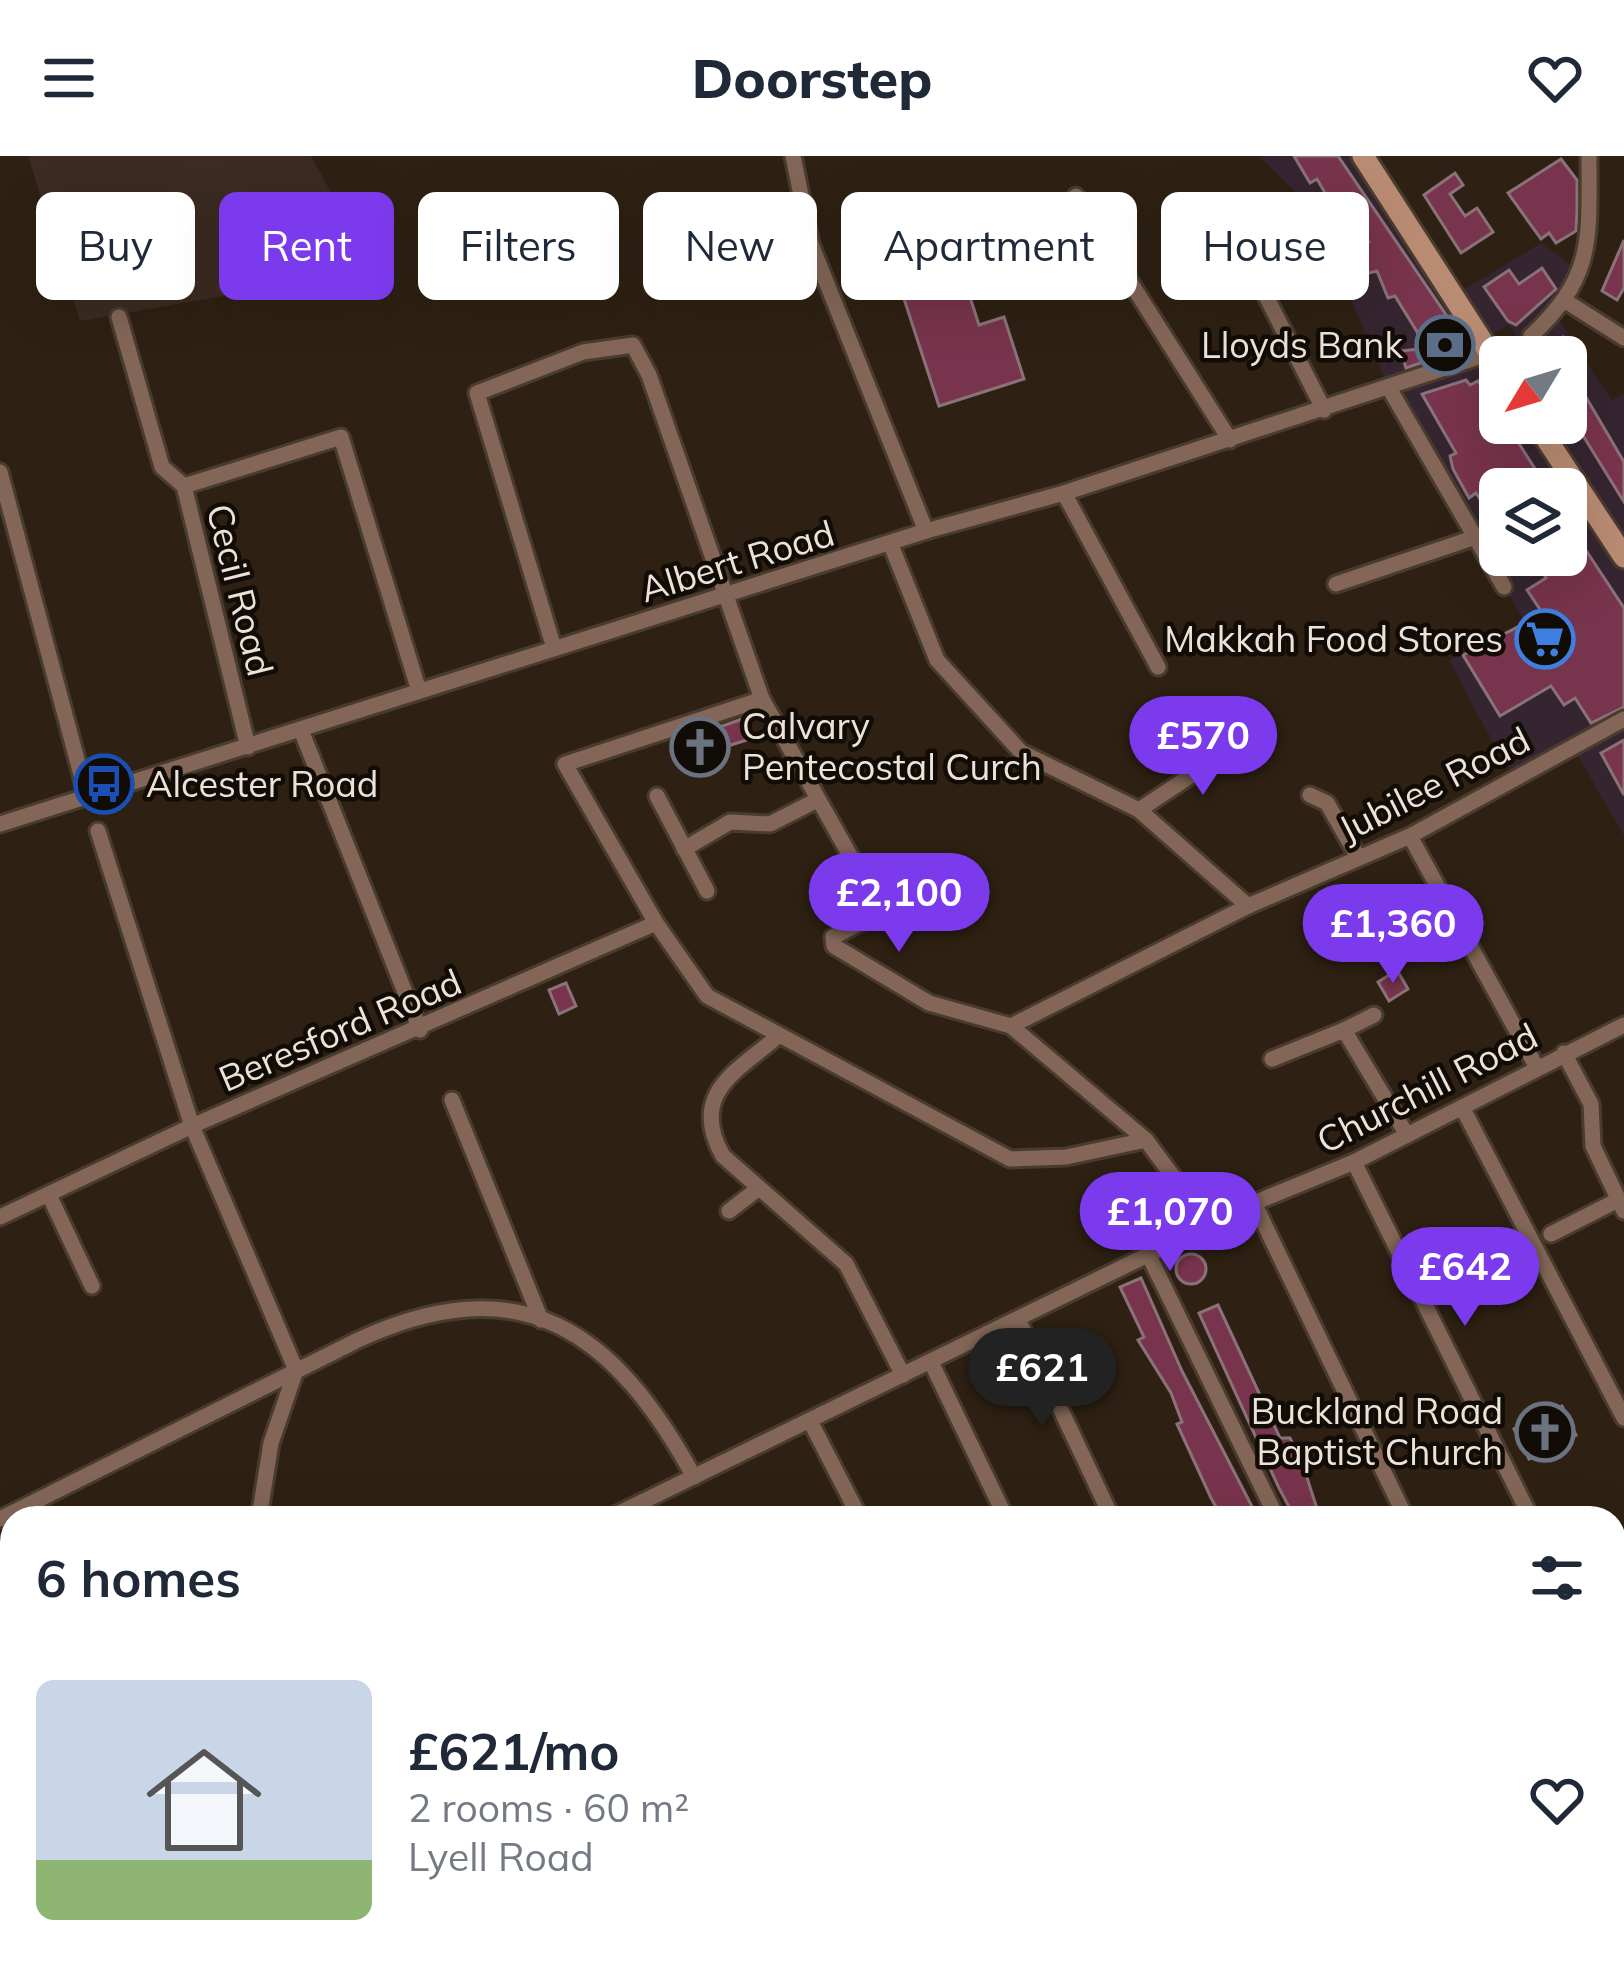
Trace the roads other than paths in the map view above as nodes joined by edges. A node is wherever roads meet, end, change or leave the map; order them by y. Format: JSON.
{"nodes":[{"id":1,"x":793,"y":156,"type":"edge"},
{"id":2,"x":1363,"y":156,"type":"edge"},
{"id":3,"x":1589,"y":156,"type":"edge"},
{"id":4,"x":1137,"y":293,"type":"edge"},
{"id":5,"x":1268,"y":300,"type":"edge"},
{"id":6,"x":1567,"y":302,"type":"junction"},
{"id":7,"x":119,"y":317,"type":"dead end"},
{"id":8,"x":1479,"y":336,"type":"edge"},
{"id":9,"x":1531,"y":336,"type":"dead end"},
{"id":10,"x":1624,"y":338,"type":"edge"},
{"id":11,"x":1479,"y":365,"type":"edge"},
{"id":12,"x":1389,"y":388,"type":"junction"},
{"id":13,"x":1324,"y":410,"type":"junction"},
{"id":14,"x":1230,"y":440,"type":"junction"},
{"id":15,"x":1550,"y":444,"type":"edge"},
{"id":16,"x":0,"y":472,"type":"edge"},
{"id":17,"x":184,"y":485,"type":"junction"},
{"id":18,"x":1064,"y":493,"type":"junction"},
{"id":19,"x":926,"y":531,"type":"junction"},
{"id":20,"x":1473,"y":538,"type":"junction"},
{"id":21,"x":891,"y":545,"type":"junction"},
{"id":22,"x":1624,"y":556,"type":"edge"},
{"id":23,"x":1336,"y":584,"type":"dead end"},
{"id":24,"x":1504,"y":587,"type":"dead end"},
{"id":25,"x":725,"y":595,"type":"junction"},
{"id":26,"x":554,"y":648,"type":"junction"},
{"id":27,"x":1158,"y":667,"type":"dead end"},
{"id":28,"x":419,"y":691,"type":"junction"},
{"id":29,"x":762,"y":699,"type":"junction"},
{"id":30,"x":1624,"y":719,"type":"edge"},
{"id":31,"x":302,"y":730,"type":"junction"},
{"id":32,"x":1240,"y":743,"type":"dead end"},
{"id":33,"x":248,"y":747,"type":"junction"},
{"id":34,"x":1310,"y":795,"type":"dead end"},
{"id":35,"x":657,"y":796,"type":"dead end"},
{"id":36,"x":87,"y":797,"type":"junction"},
{"id":37,"x":817,"y":800,"type":"junction"},
{"id":38,"x":1138,"y":810,"type":"junction"},
{"id":39,"x":0,"y":824,"type":"edge"},
{"id":40,"x":98,"y":831,"type":"dead end"},
{"id":41,"x":1410,"y":836,"type":"junction"},
{"id":42,"x":684,"y":849,"type":"junction"},
{"id":43,"x":1358,"y":857,"type":"junction"},
{"id":44,"x":707,"y":891,"type":"dead end"},
{"id":45,"x":1248,"y":906,"type":"junction"},
{"id":46,"x":656,"y":922,"type":"junction"},
{"id":47,"x":1374,"y":1015,"type":"dead end"},
{"id":48,"x":1624,"y":1025,"type":"edge"},
{"id":49,"x":1011,"y":1026,"type":"junction"},
{"id":50,"x":420,"y":1030,"type":"junction"},
{"id":51,"x":1344,"y":1030,"type":"junction"},
{"id":52,"x":779,"y":1035,"type":"junction"},
{"id":53,"x":1564,"y":1053,"type":"junction"},
{"id":54,"x":1272,"y":1059,"type":"dead end"},
{"id":55,"x":1537,"y":1066,"type":"junction"},
{"id":56,"x":452,"y":1100,"type":"dead end"},
{"id":57,"x":1463,"y":1108,"type":"junction"},
{"id":58,"x":192,"y":1126,"type":"junction"},
{"id":59,"x":1407,"y":1135,"type":"junction"},
{"id":60,"x":1146,"y":1140,"type":"junction"},
{"id":61,"x":1354,"y":1162,"type":"junction"},
{"id":62,"x":759,"y":1188,"type":"junction"},
{"id":63,"x":49,"y":1195,"type":"junction"},
{"id":64,"x":1254,"y":1203,"type":"junction"},
{"id":65,"x":1621,"y":1205,"type":"edge"},
{"id":66,"x":729,"y":1211,"type":"dead end"},
{"id":67,"x":0,"y":1217,"type":"edge"},
{"id":68,"x":1209,"y":1225,"type":"junction"},
{"id":69,"x":1551,"y":1234,"type":"dead end"},
{"id":70,"x":1148,"y":1256,"type":"junction"},
{"id":71,"x":92,"y":1286,"type":"dead end"},
{"id":72,"x":1018,"y":1319,"type":"junction"},
{"id":73,"x":541,"y":1320,"type":"junction"},
{"id":74,"x":931,"y":1362,"type":"junction"},
{"id":75,"x":296,"y":1370,"type":"junction"},
{"id":76,"x":903,"y":1375,"type":"junction"},
{"id":77,"x":1624,"y":1418,"type":"edge"},
{"id":78,"x":810,"y":1420,"type":"junction"},
{"id":79,"x":694,"y":1477,"type":"junction"},
{"id":80,"x":31,"y":1506,"type":"edge"},
{"id":81,"x":261,"y":1506,"type":"edge"},
{"id":82,"x":636,"y":1506,"type":"edge"},
{"id":83,"x":854,"y":1506,"type":"edge"},
{"id":84,"x":1000,"y":1506,"type":"edge"},
{"id":85,"x":1106,"y":1506,"type":"edge"},
{"id":86,"x":1271,"y":1506,"type":"edge"},
{"id":87,"x":1400,"y":1506,"type":"edge"},
{"id":88,"x":1525,"y":1506,"type":"edge"}],
"edges":[{"from":1,"to":19,"type":"street"},
{"from":2,"to":8,"type":"main road"},
{"from":3,"to":6,"type":"street"},
{"from":4,"to":14,"type":"street"},
{"from":5,"to":13,"type":"street"},
{"from":6,"to":9,"type":"street"},
{"from":6,"to":10,"type":"street"},
{"from":7,"to":17,"type":"street","name":"Cecil Road"},
{"from":11,"to":12,"type":"street","name":"Albert Road"},
{"from":12,"to":13,"type":"street","name":"Albert Road"},
{"from":12,"to":20,"type":"street"},
{"from":13,"to":14,"type":"street","name":"Albert Road"},
{"from":14,"to":18,"type":"street","name":"Albert Road"},
{"from":15,"to":22,"type":"main road"},
{"from":16,"to":36,"type":"street"},
{"from":17,"to":28,"type":"street"},
{"from":17,"to":33,"type":"street","name":"Cecil Road"},
{"from":18,"to":19,"type":"street","name":"Albert Road"},
{"from":18,"to":27,"type":"street"},
{"from":19,"to":21,"type":"street","name":"Albert Road"},
{"from":20,"to":23,"type":"street"},
{"from":20,"to":24,"type":"street"},
{"from":21,"to":25,"type":"street","name":"Albert Road"},
{"from":21,"to":38,"type":"street"},
{"from":25,"to":26,"type":"street","name":"Albert Road"},
{"from":25,"to":26,"type":"street"},
{"from":25,"to":29,"type":"street"},
{"from":26,"to":28,"type":"street","name":"Albert Road"},
{"from":28,"to":31,"type":"street","name":"Albert Road"},
{"from":29,"to":37,"type":"street"},
{"from":29,"to":46,"type":"street"},
{"from":30,"to":41,"type":"street","name":"Jubilee Road"},
{"from":31,"to":33,"type":"street","name":"Albert Road"},
{"from":31,"to":50,"type":"street"},
{"from":32,"to":38,"type":"street"},
{"from":33,"to":36,"type":"street","name":"Albert Road"},
{"from":34,"to":43,"type":"street"},
{"from":35,"to":42,"type":"street"},
{"from":36,"to":39,"type":"street","name":"Albert Road"},
{"from":37,"to":42,"type":"street"},
{"from":37,"to":49,"type":"street"},
{"from":38,"to":45,"type":"street"},
{"from":40,"to":58,"type":"street"},
{"from":41,"to":43,"type":"street","name":"Jubilee Road"},
{"from":41,"to":55,"type":"street"},
{"from":42,"to":44,"type":"street"},
{"from":43,"to":45,"type":"street","name":"Jubilee Road"},
{"from":45,"to":49,"type":"street","name":"Jubilee Road"},
{"from":46,"to":50,"type":"street","name":"Beresford Road"},
{"from":46,"to":52,"type":"street"},
{"from":47,"to":51,"type":"street"},
{"from":48,"to":53,"type":"street","name":"Churchill Road"},
{"from":49,"to":60,"type":"street"},
{"from":50,"to":58,"type":"street","name":"Beresford Road"},
{"from":51,"to":54,"type":"street"},
{"from":51,"to":59,"type":"street"},
{"from":52,"to":60,"type":"street"},
{"from":52,"to":62,"type":"street"},
{"from":53,"to":55,"type":"street","name":"Churchill Road"},
{"from":53,"to":65,"type":"street"},
{"from":55,"to":57,"type":"street","name":"Churchill Road"},
{"from":56,"to":73,"type":"street"},
{"from":57,"to":59,"type":"street","name":"Churchill Road"},
{"from":57,"to":77,"type":"street"},
{"from":58,"to":63,"type":"street","name":"Beresford Road"},
{"from":58,"to":75,"type":"street"},
{"from":59,"to":61,"type":"street","name":"Churchill Road"},
{"from":60,"to":68,"type":"street"},
{"from":61,"to":64,"type":"street","name":"Churchill Road"},
{"from":61,"to":88,"type":"street"},
{"from":62,"to":66,"type":"street"},
{"from":62,"to":76,"type":"street"},
{"from":63,"to":67,"type":"street","name":"Beresford Road"},
{"from":63,"to":71,"type":"street"},
{"from":64,"to":68,"type":"street","name":"Churchill Road"},
{"from":64,"to":87,"type":"street"},
{"from":65,"to":69,"type":"street"},
{"from":68,"to":70,"type":"street","name":"Churchill Road"},
{"from":70,"to":72,"type":"street","name":"Churchill Road"},
{"from":70,"to":86,"type":"street"},
{"from":72,"to":74,"type":"street","name":"Churchill Road"},
{"from":72,"to":85,"type":"street"},
{"from":73,"to":75,"type":"street"},
{"from":73,"to":79,"type":"street"},
{"from":74,"to":76,"type":"street","name":"Churchill Road"},
{"from":74,"to":84,"type":"street"},
{"from":75,"to":80,"type":"street"},
{"from":75,"to":81,"type":"street"},
{"from":76,"to":78,"type":"street","name":"Churchill Road"},
{"from":78,"to":79,"type":"street","name":"Churchill Road"},
{"from":78,"to":83,"type":"street"},
{"from":79,"to":82,"type":"street","name":"Churchill Road"}]}
